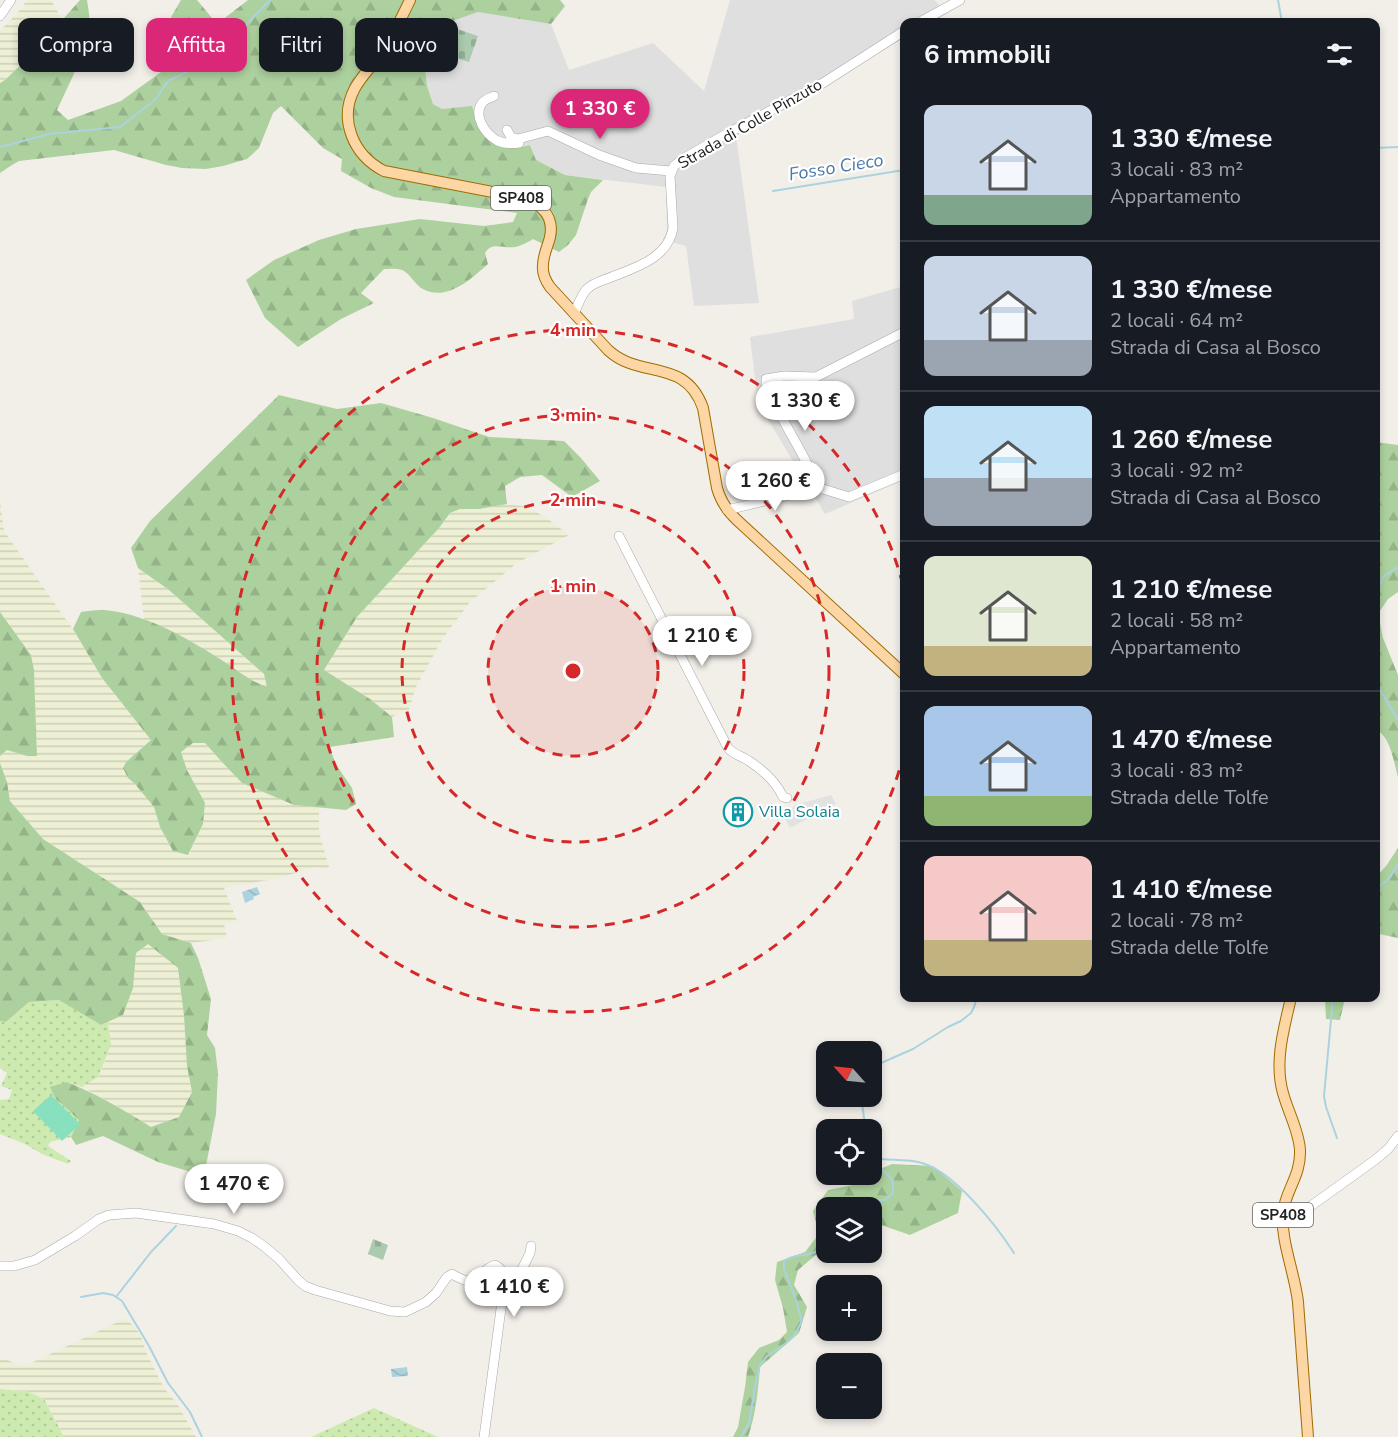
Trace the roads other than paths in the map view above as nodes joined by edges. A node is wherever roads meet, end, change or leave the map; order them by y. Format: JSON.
{"nodes":[{"id":1,"x":11,"y":0,"type":"edge"},
{"id":2,"x":410,"y":0,"type":"edge"},
{"id":3,"x":960,"y":0,"type":"edge"},
{"id":4,"x":0,"y":16,"type":"edge"},
{"id":5,"x":927,"y":18,"type":"edge"},
{"id":6,"x":900,"y":34,"type":"edge"},
{"id":7,"x":494,"y":96,"type":"dead end"},
{"id":8,"x":507,"y":130,"type":"dead end"},
{"id":9,"x":534,"y":134,"type":"junction"},
{"id":10,"x":671,"y":171,"type":"junction"},
{"id":11,"x":574,"y":314,"type":"junction"},
{"id":12,"x":900,"y":334,"type":"edge"},
{"id":13,"x":900,"y":476,"type":"edge"},
{"id":14,"x":819,"y":489,"type":"junction"},
{"id":15,"x":727,"y":510,"type":"junction"},
{"id":16,"x":619,"y":536,"type":"dead end"},
{"id":17,"x":900,"y":670,"type":"edge"},
{"id":18,"x":787,"y":798,"type":"dead end"},
{"id":19,"x":1290,"y":1002,"type":"edge"},
{"id":20,"x":1398,"y":1136,"type":"edge"},
{"id":21,"x":1283,"y":1226,"type":"junction"},
{"id":22,"x":531,"y":1246,"type":"dead end"},
{"id":23,"x":0,"y":1266,"type":"edge"},
{"id":24,"x":502,"y":1298,"type":"junction"},
{"id":25,"x":484,"y":1437,"type":"edge"},
{"id":26,"x":1308,"y":1437,"type":"edge"}],
"edges":[{"from":1,"to":4,"type":"street"},
{"from":2,"to":11,"type":"main road","number":"SP408"},
{"from":3,"to":5,"type":"street"},
{"from":6,"to":10,"type":"street","name":"Strada di Colle Pinzuto"},
{"from":7,"to":9,"type":"street"},
{"from":8,"to":9,"type":"street"},
{"from":9,"to":10,"type":"street"},
{"from":10,"to":11,"type":"street","name":"Strada di Colle Pinzuto"},
{"from":11,"to":15,"type":"main road","number":"SP408"},
{"from":12,"to":14,"type":"street"},
{"from":13,"to":14,"type":"street"},
{"from":14,"to":15,"type":"street"},
{"from":15,"to":17,"type":"main road","number":"SP408"},
{"from":16,"to":18,"type":"street"},
{"from":19,"to":21,"type":"main road","number":"SP408"},
{"from":20,"to":21,"type":"street"},
{"from":21,"to":26,"type":"main road","number":"SP408"},
{"from":22,"to":24,"type":"street"},
{"from":23,"to":24,"type":"street"},
{"from":24,"to":25,"type":"street"}]}
